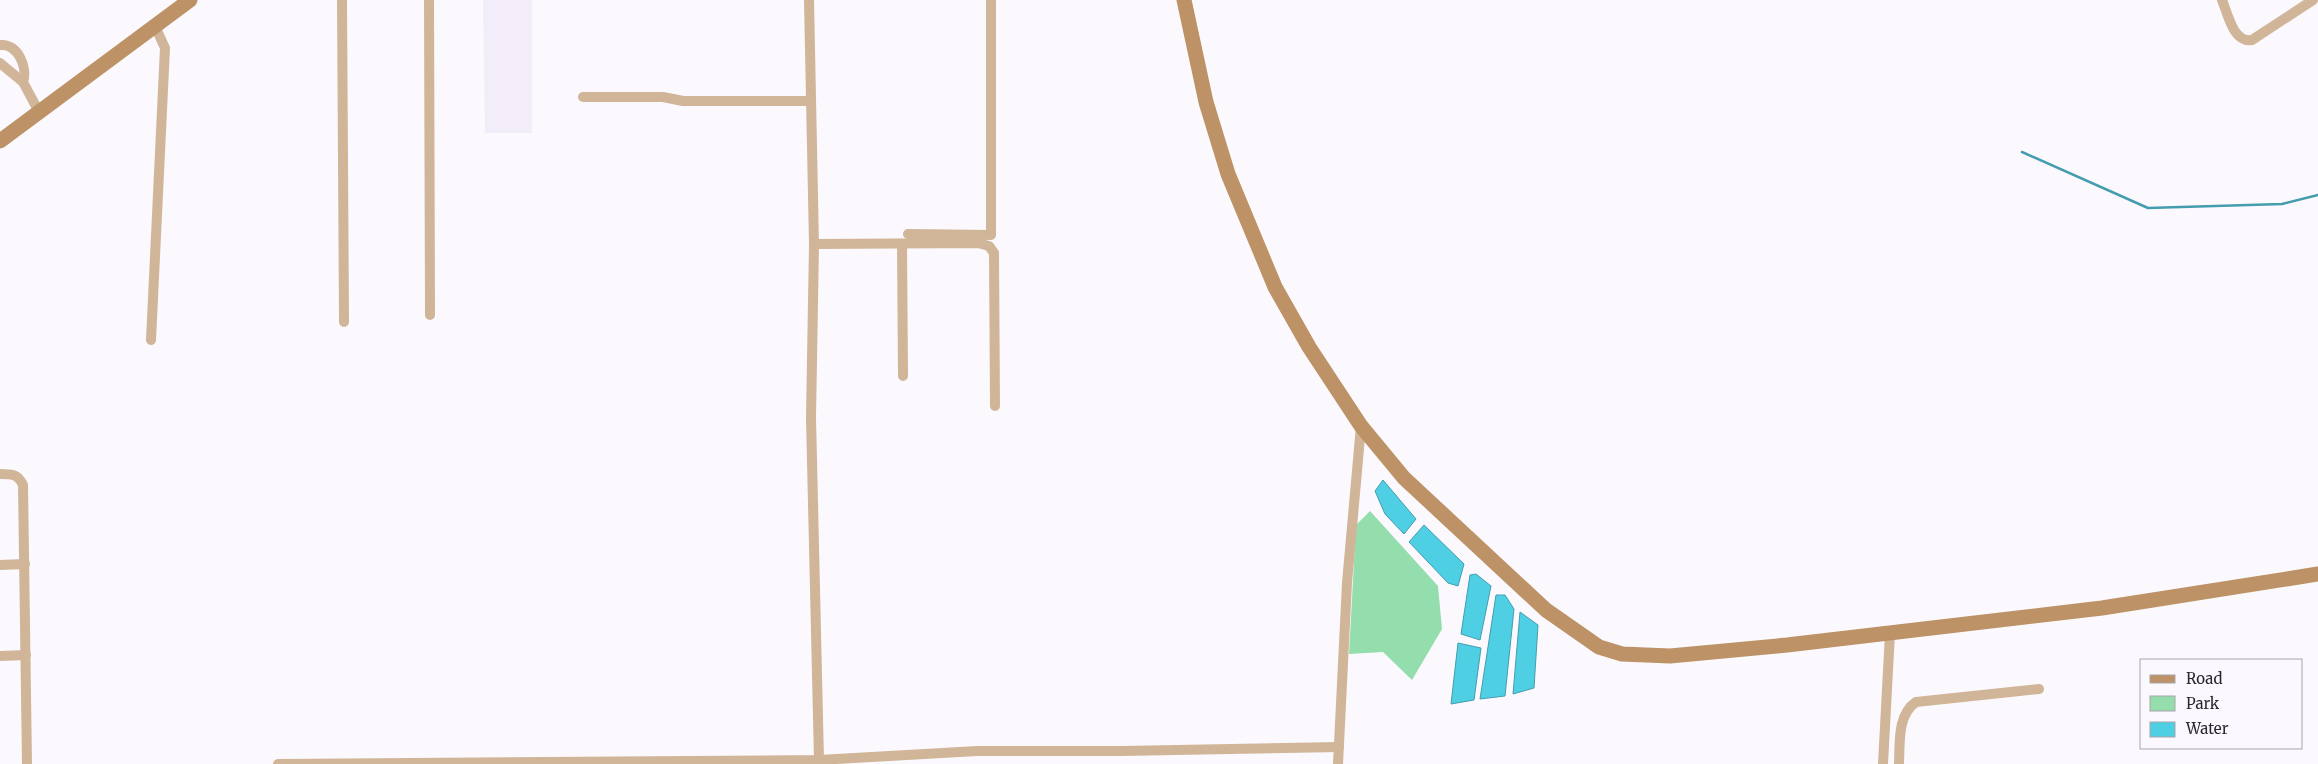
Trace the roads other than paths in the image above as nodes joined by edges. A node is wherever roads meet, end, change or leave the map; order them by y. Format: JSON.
{"nodes":[{"id":1,"x":190,"y":0,"type":"edge"},
{"id":2,"x":342,"y":0,"type":"edge"},
{"id":3,"x":429,"y":0,"type":"edge"},
{"id":4,"x":809,"y":0,"type":"edge"},
{"id":5,"x":991,"y":0,"type":"edge"},
{"id":6,"x":1184,"y":0,"type":"edge"},
{"id":7,"x":2222,"y":0,"type":"edge"},
{"id":8,"x":2313,"y":0,"type":"edge"},
{"id":9,"x":155,"y":26,"type":"junction"},
{"id":10,"x":0,"y":45,"type":"edge"},
{"id":11,"x":0,"y":63,"type":"edge"},
{"id":12,"x":23,"y":82,"type":"junction"},
{"id":13,"x":583,"y":97,"type":"dead end"},
{"id":14,"x":811,"y":101,"type":"junction"},
{"id":15,"x":39,"y":112,"type":"junction"},
{"id":16,"x":0,"y":141,"type":"edge"},
{"id":17,"x":908,"y":234,"type":"dead end"},
{"id":18,"x":814,"y":244,"type":"junction"},
{"id":19,"x":902,"y":244,"type":"junction"},
{"id":20,"x":430,"y":315,"type":"dead end"},
{"id":21,"x":344,"y":322,"type":"dead end"},
{"id":22,"x":151,"y":340,"type":"dead end"},
{"id":23,"x":903,"y":376,"type":"dead end"},
{"id":24,"x":995,"y":406,"type":"dead end"},
{"id":25,"x":1361,"y":426,"type":"junction"},
{"id":26,"x":0,"y":474,"type":"edge"},
{"id":27,"x":25,"y":564,"type":"junction"},
{"id":28,"x":0,"y":565,"type":"edge"},
{"id":29,"x":2318,"y":574,"type":"edge"},
{"id":30,"x":1890,"y":633,"type":"junction"},
{"id":31,"x":26,"y":655,"type":"junction"},
{"id":32,"x":0,"y":656,"type":"edge"},
{"id":33,"x":2038,"y":689,"type":"dead end"},
{"id":34,"x":1339,"y":747,"type":"junction"},
{"id":35,"x":819,"y":760,"type":"junction"},
{"id":36,"x":1883,"y":760,"type":"edge"},
{"id":37,"x":1899,"y":760,"type":"edge"},
{"id":38,"x":458,"y":763,"type":"edge"},
{"id":39,"x":27,"y":764,"type":"edge"},
{"id":40,"x":278,"y":764,"type":"edge"},
{"id":41,"x":326,"y":764,"type":"edge"},
{"id":42,"x":1338,"y":764,"type":"edge"}],
"edges":[{"from":1,"to":9,"type":"street"},
{"from":2,"to":21,"type":"street"},
{"from":3,"to":20,"type":"street"},
{"from":4,"to":14,"type":"street"},
{"from":5,"to":17,"type":"street"},
{"from":6,"to":25,"type":"street"},
{"from":7,"to":8,"type":"street"},
{"from":9,"to":15,"type":"street"},
{"from":9,"to":22,"type":"street"},
{"from":10,"to":12,"type":"street"},
{"from":11,"to":12,"type":"street"},
{"from":12,"to":15,"type":"street"},
{"from":13,"to":14,"type":"street"},
{"from":14,"to":18,"type":"street"},
{"from":15,"to":16,"type":"street"},
{"from":18,"to":19,"type":"street"},
{"from":18,"to":35,"type":"street"},
{"from":19,"to":23,"type":"street"},
{"from":19,"to":24,"type":"street"},
{"from":25,"to":30,"type":"street"},
{"from":25,"to":34,"type":"street"},
{"from":26,"to":27,"type":"street"},
{"from":27,"to":28,"type":"street"},
{"from":27,"to":31,"type":"street"},
{"from":29,"to":30,"type":"street"},
{"from":30,"to":36,"type":"street"},
{"from":31,"to":32,"type":"street"},
{"from":31,"to":39,"type":"street"},
{"from":33,"to":37,"type":"street"},
{"from":34,"to":35,"type":"street"},
{"from":34,"to":42,"type":"street"},
{"from":35,"to":38,"type":"street"},
{"from":36,"to":37,"type":"street"},
{"from":38,"to":41,"type":"street"},
{"from":40,"to":41,"type":"street"}]}
